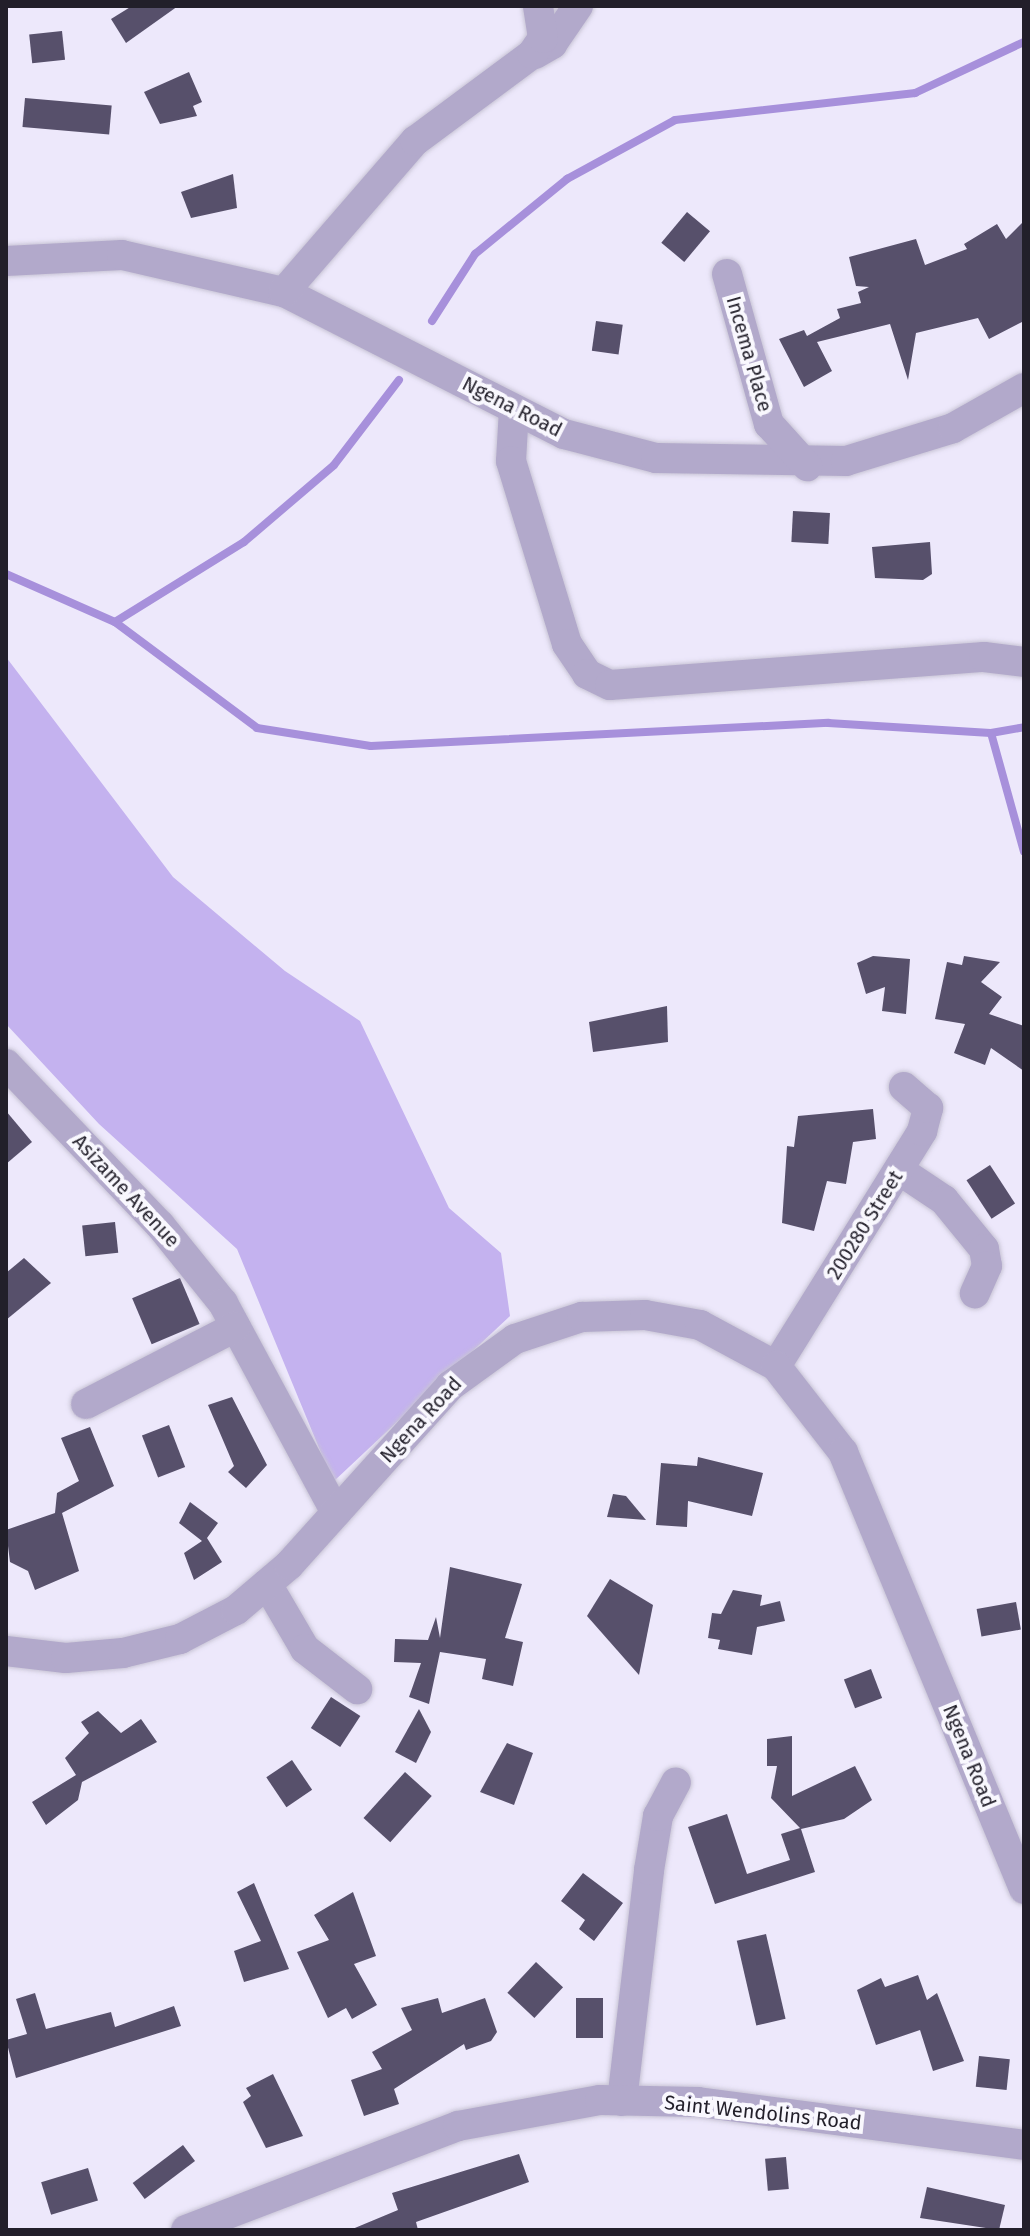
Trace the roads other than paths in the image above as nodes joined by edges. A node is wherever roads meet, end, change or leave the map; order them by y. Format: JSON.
{"nodes":[{"id":1,"x":538,"y":6,"type":"edge"},
{"id":2,"x":578,"y":6,"type":"edge"},
{"id":3,"x":530,"y":56,"type":"junction"},
{"id":4,"x":6,"y":261,"type":"edge"},
{"id":5,"x":727,"y":274,"type":"dead end"},
{"id":6,"x":284,"y":292,"type":"junction"},
{"id":7,"x":1024,"y":388,"type":"edge"},
{"id":8,"x":514,"y":409,"type":"junction"},
{"id":9,"x":807,"y":466,"type":"junction"},
{"id":10,"x":1024,"y":662,"type":"edge"},
{"id":11,"x":6,"y":1064,"type":"edge"},
{"id":12,"x":904,"y":1087,"type":"dead end"},
{"id":13,"x":899,"y":1170,"type":"junction"},
{"id":14,"x":975,"y":1293,"type":"dead end"},
{"id":15,"x":235,"y":1327,"type":"junction"},
{"id":16,"x":776,"y":1366,"type":"junction"},
{"id":17,"x":86,"y":1404,"type":"dead end"},
{"id":18,"x":336,"y":1513,"type":"junction"},
{"id":19,"x":267,"y":1584,"type":"junction"},
{"id":20,"x":6,"y":1651,"type":"edge"},
{"id":21,"x":357,"y":1689,"type":"dead end"},
{"id":22,"x":676,"y":1782,"type":"dead end"},
{"id":23,"x":1024,"y":1889,"type":"edge"},
{"id":24,"x":622,"y":2101,"type":"junction"},
{"id":25,"x":1024,"y":2145,"type":"edge"},
{"id":26,"x":186,"y":2230,"type":"edge"}],
"edges":[{"from":1,"to":3,"type":"street"},
{"from":2,"to":3,"type":"street"},
{"from":3,"to":6,"type":"street"},
{"from":4,"to":6,"type":"street","name":"Ngena Road"},
{"from":5,"to":9,"type":"street","name":"Incema Place"},
{"from":6,"to":8,"type":"street","name":"Ngena Road"},
{"from":7,"to":9,"type":"street","name":"Ngena Road"},
{"from":8,"to":9,"type":"street","name":"Ngena Road"},
{"from":8,"to":10,"type":"street"},
{"from":11,"to":15,"type":"street","name":"Asizame Avenue"},
{"from":12,"to":13,"type":"street","name":"200280 Street"},
{"from":13,"to":14,"type":"street"},
{"from":13,"to":16,"type":"street","name":"200280 Street"},
{"from":15,"to":17,"type":"street"},
{"from":15,"to":18,"type":"street","name":"Asizame Avenue"},
{"from":16,"to":18,"type":"street","name":"Ngena Road"},
{"from":16,"to":23,"type":"street","name":"Ngena Road"},
{"from":18,"to":19,"type":"street","name":"Ngena Road"},
{"from":19,"to":20,"type":"street","name":"Ngena Road"},
{"from":19,"to":21,"type":"street"},
{"from":22,"to":24,"type":"street"},
{"from":24,"to":25,"type":"street","name":"Saint Wendolins Road"},
{"from":24,"to":26,"type":"street","name":"Saint Wendolins Road"}]}
